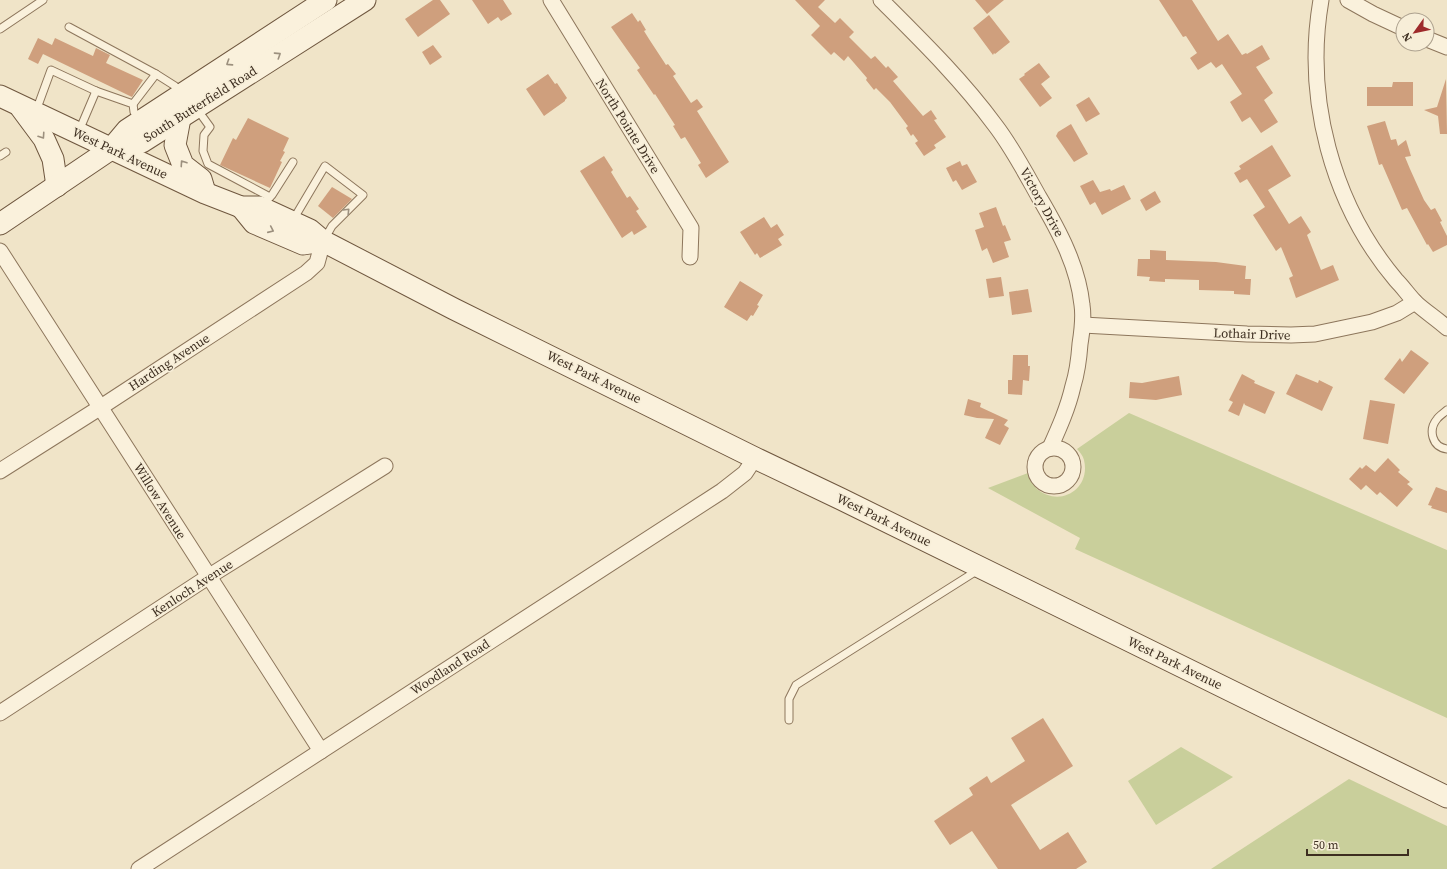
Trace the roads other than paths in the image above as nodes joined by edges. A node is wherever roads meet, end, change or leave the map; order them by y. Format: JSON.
{"nodes":[{"id":1,"x":44,"y":0,"type":"edge"},
{"id":2,"x":365,"y":0,"type":"edge"},
{"id":3,"x":551,"y":0,"type":"edge"},
{"id":4,"x":881,"y":0,"type":"edge"},
{"id":5,"x":1321,"y":0,"type":"edge"},
{"id":6,"x":1348,"y":0,"type":"edge"},
{"id":7,"x":322,"y":1,"type":"edge"},
{"id":8,"x":1395,"y":24,"type":"edge"},
{"id":9,"x":69,"y":27,"type":"dead end"},
{"id":10,"x":0,"y":29,"type":"edge"},
{"id":11,"x":1435,"y":42,"type":"edge"},
{"id":12,"x":1447,"y":47,"type":"edge"},
{"id":13,"x":156,"y":74,"type":"junction"},
{"id":14,"x":96,"y":91,"type":"junction"},
{"id":15,"x":0,"y":96,"type":"edge"},
{"id":16,"x":186,"y":107,"type":"junction"},
{"id":17,"x":27,"y":109,"type":"junction"},
{"id":18,"x":137,"y":113,"type":"junction"},
{"id":19,"x":78,"y":133,"type":"junction"},
{"id":20,"x":111,"y":149,"type":"junction"},
{"id":21,"x":293,"y":162,"type":"dead end"},
{"id":22,"x":57,"y":186,"type":"junction"},
{"id":23,"x":205,"y":193,"type":"junction"},
{"id":24,"x":257,"y":204,"type":"junction"},
{"id":25,"x":292,"y":222,"type":"junction"},
{"id":26,"x":0,"y":224,"type":"edge"},
{"id":27,"x":323,"y":241,"type":"junction"},
{"id":28,"x":0,"y":251,"type":"edge"},
{"id":29,"x":690,"y":257,"type":"dead end"},
{"id":30,"x":1415,"y":302,"type":"junction"},
{"id":31,"x":1083,"y":324,"type":"junction"},
{"id":32,"x":1447,"y":328,"type":"edge"},
{"id":33,"x":101,"y":407,"type":"junction"},
{"id":34,"x":1447,"y":410,"type":"edge"},
{"id":35,"x":1050,"y":448,"type":"dead end"},
{"id":36,"x":1447,"y":449,"type":"edge"},
{"id":37,"x":755,"y":458,"type":"junction"},
{"id":38,"x":385,"y":466,"type":"dead end"},
{"id":39,"x":0,"y":471,"type":"edge"},
{"id":40,"x":982,"y":568,"type":"junction"},
{"id":41,"x":208,"y":577,"type":"junction"},
{"id":42,"x":0,"y":713,"type":"edge"},
{"id":43,"x":789,"y":720,"type":"dead end"},
{"id":44,"x":321,"y":751,"type":"junction"},
{"id":45,"x":1447,"y":797,"type":"edge"},
{"id":46,"x":139,"y":869,"type":"edge"}],
"edges":[{"from":1,"to":10,"type":"lane"},
{"from":16,"to":2,"type":"main road","name":"South Butterfield Road","one_way":true},
{"from":3,"to":29,"type":"street","name":"North Pointe Drive"},
{"from":4,"to":31,"type":"street","name":"Victory Drive"},
{"from":5,"to":30,"type":"street"},
{"from":6,"to":8,"type":"street"},
{"from":7,"to":16,"type":"main road","name":"South Butterfield Road","one_way":true},
{"from":9,"to":13,"type":"lane"},
{"from":11,"to":12,"type":"street"},
{"from":13,"to":16,"type":"lane"},
{"from":13,"to":18,"type":"lane"},
{"from":14,"to":17,"type":"lane"},
{"from":14,"to":18,"type":"lane"},
{"from":14,"to":19,"type":"lane"},
{"from":15,"to":17,"type":"main road","name":"West Park Avenue"},
{"from":16,"to":18,"type":"main road","name":"South Butterfield Road"},
{"from":16,"to":20,"type":"main road","name":"South Butterfield Road"},
{"from":23,"to":16,"type":"main road","one_way":true},
{"from":16,"to":24,"type":"lane"},
{"from":17,"to":19,"type":"main road","name":"West Park Avenue"},
{"from":17,"to":22,"type":"main road","one_way":true},
{"from":18,"to":20,"type":"main road","name":"South Butterfield Road"},
{"from":19,"to":20,"type":"main road","name":"West Park Avenue"},
{"from":20,"to":22,"type":"main road"},
{"from":20,"to":23,"type":"main road","name":"West Park Avenue"},
{"from":21,"to":24,"type":"lane"},
{"from":22,"to":26,"type":"main road"},
{"from":23,"to":24,"type":"main road","name":"West Park Avenue"},
{"from":24,"to":25,"type":"main road","name":"West Park Avenue"},
{"from":24,"to":27,"type":"main road","name":"West Park Avenue","one_way":true},
{"from":25,"to":27,"type":"main road","name":"West Park Avenue"},
{"from":27,"to":25,"type":"lane","one_way":true},
{"from":27,"to":33,"type":"street","name":"Harding Avenue"},
{"from":27,"to":37,"type":"main road","name":"West Park Avenue"},
{"from":28,"to":33,"type":"street","name":"Willow Avenue"},
{"from":30,"to":31,"type":"street","name":"Lothair Drive"},
{"from":30,"to":32,"type":"street"},
{"from":31,"to":35,"type":"street","name":"Victory Drive"},
{"from":33,"to":39,"type":"street","name":"Harding Avenue"},
{"from":33,"to":41,"type":"street","name":"Willow Avenue"},
{"from":34,"to":36,"type":"lane"},
{"from":37,"to":40,"type":"main road","name":"West Park Avenue"},
{"from":37,"to":44,"type":"street","name":"Woodland Road"},
{"from":38,"to":41,"type":"street","name":"Kenloch Avenue"},
{"from":40,"to":43,"type":"lane"},
{"from":40,"to":45,"type":"main road","name":"West Park Avenue"},
{"from":41,"to":42,"type":"street","name":"Kenloch Avenue"},
{"from":41,"to":44,"type":"street","name":"Willow Avenue"},
{"from":44,"to":46,"type":"street","name":"Woodland Road"}]}
